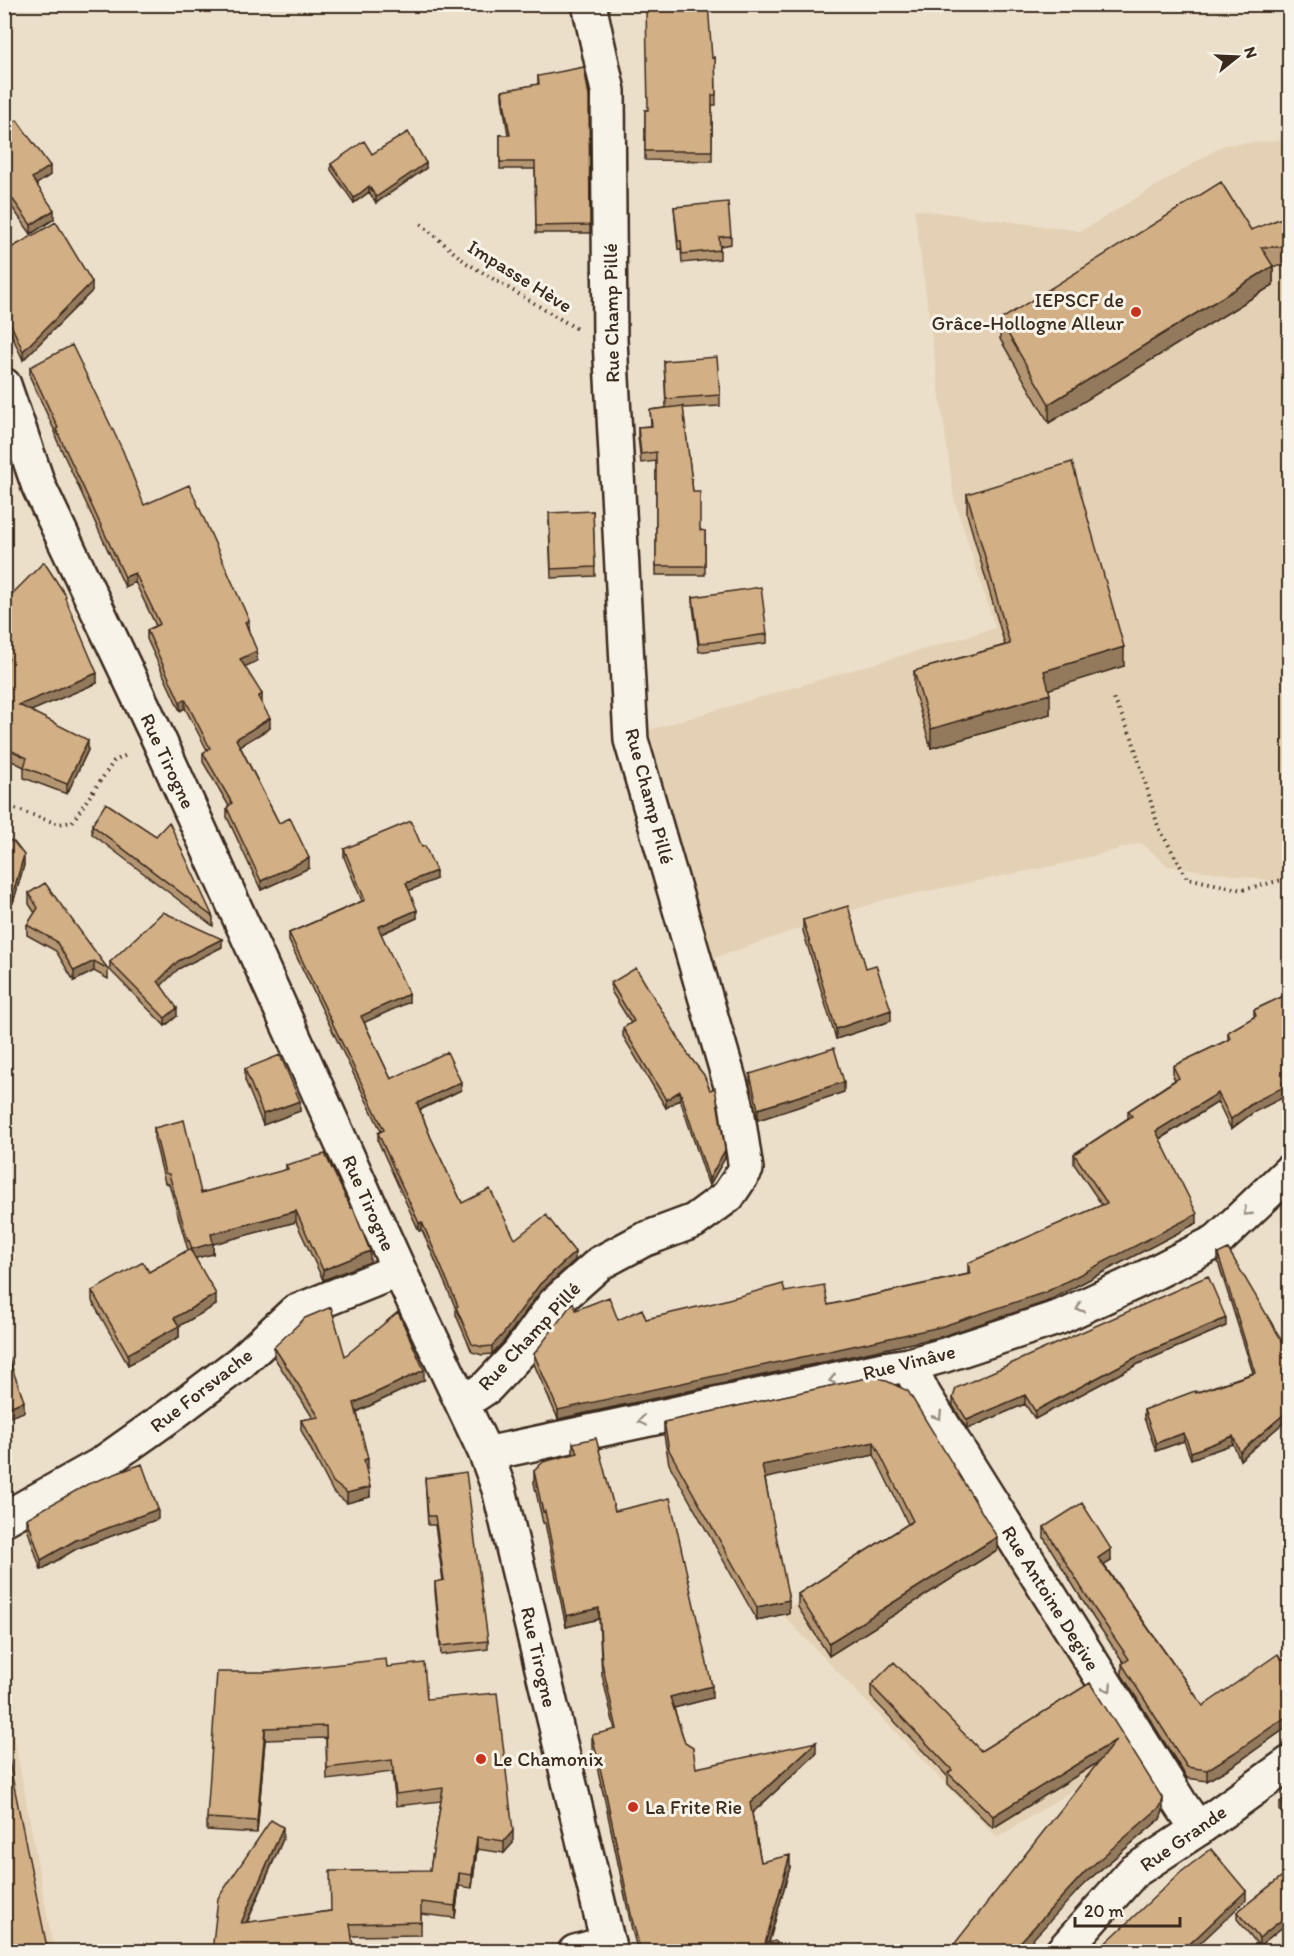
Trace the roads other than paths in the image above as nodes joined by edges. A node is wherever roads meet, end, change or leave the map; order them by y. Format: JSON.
{"nodes":[{"id":1,"x":589,"y":4,"type":"edge"},
{"id":2,"x":4,"y":386,"type":"edge"},
{"id":3,"x":4,"y":461,"type":"edge"},
{"id":4,"x":39,"y":487,"type":"junction"},
{"id":5,"x":1290,"y":1171,"type":"edge"},
{"id":6,"x":399,"y":1270,"type":"junction"},
{"id":7,"x":909,"y":1365,"type":"junction"},
{"id":8,"x":463,"y":1403,"type":"junction"},
{"id":9,"x":486,"y":1454,"type":"junction"},
{"id":10,"x":4,"y":1519,"type":"edge"},
{"id":11,"x":1290,"y":1763,"type":"edge"},
{"id":12,"x":1198,"y":1829,"type":"junction"},
{"id":13,"x":609,"y":1947,"type":"edge"},
{"id":14,"x":575,"y":1952,"type":"edge"},
{"id":15,"x":1062,"y":1952,"type":"edge"}],
"edges":[{"from":1,"to":8,"type":"street","name":"Rue Champ Pillé"},
{"from":2,"to":4,"type":"street","name":"Rue Tirogne"},
{"from":3,"to":4,"type":"street"},
{"from":4,"to":6,"type":"street","name":"Rue Tirogne"},
{"from":5,"to":7,"type":"street","name":"Rue Vinâve","one_way":true},
{"from":6,"to":8,"type":"street","name":"Rue Tirogne"},
{"from":6,"to":10,"type":"street","name":"Rue Forsvache"},
{"from":7,"to":9,"type":"street","name":"Rue Vinâve","one_way":true},
{"from":7,"to":12,"type":"street","name":"Rue Antoine Degive","one_way":true},
{"from":8,"to":9,"type":"street","name":"Rue Tirogne"},
{"from":9,"to":13,"type":"street","name":"Rue Tirogne"},
{"from":11,"to":12,"type":"street","name":"Rue Grande"},
{"from":12,"to":15,"type":"street","name":"Rue Grande"},
{"from":13,"to":14,"type":"street"}]}
